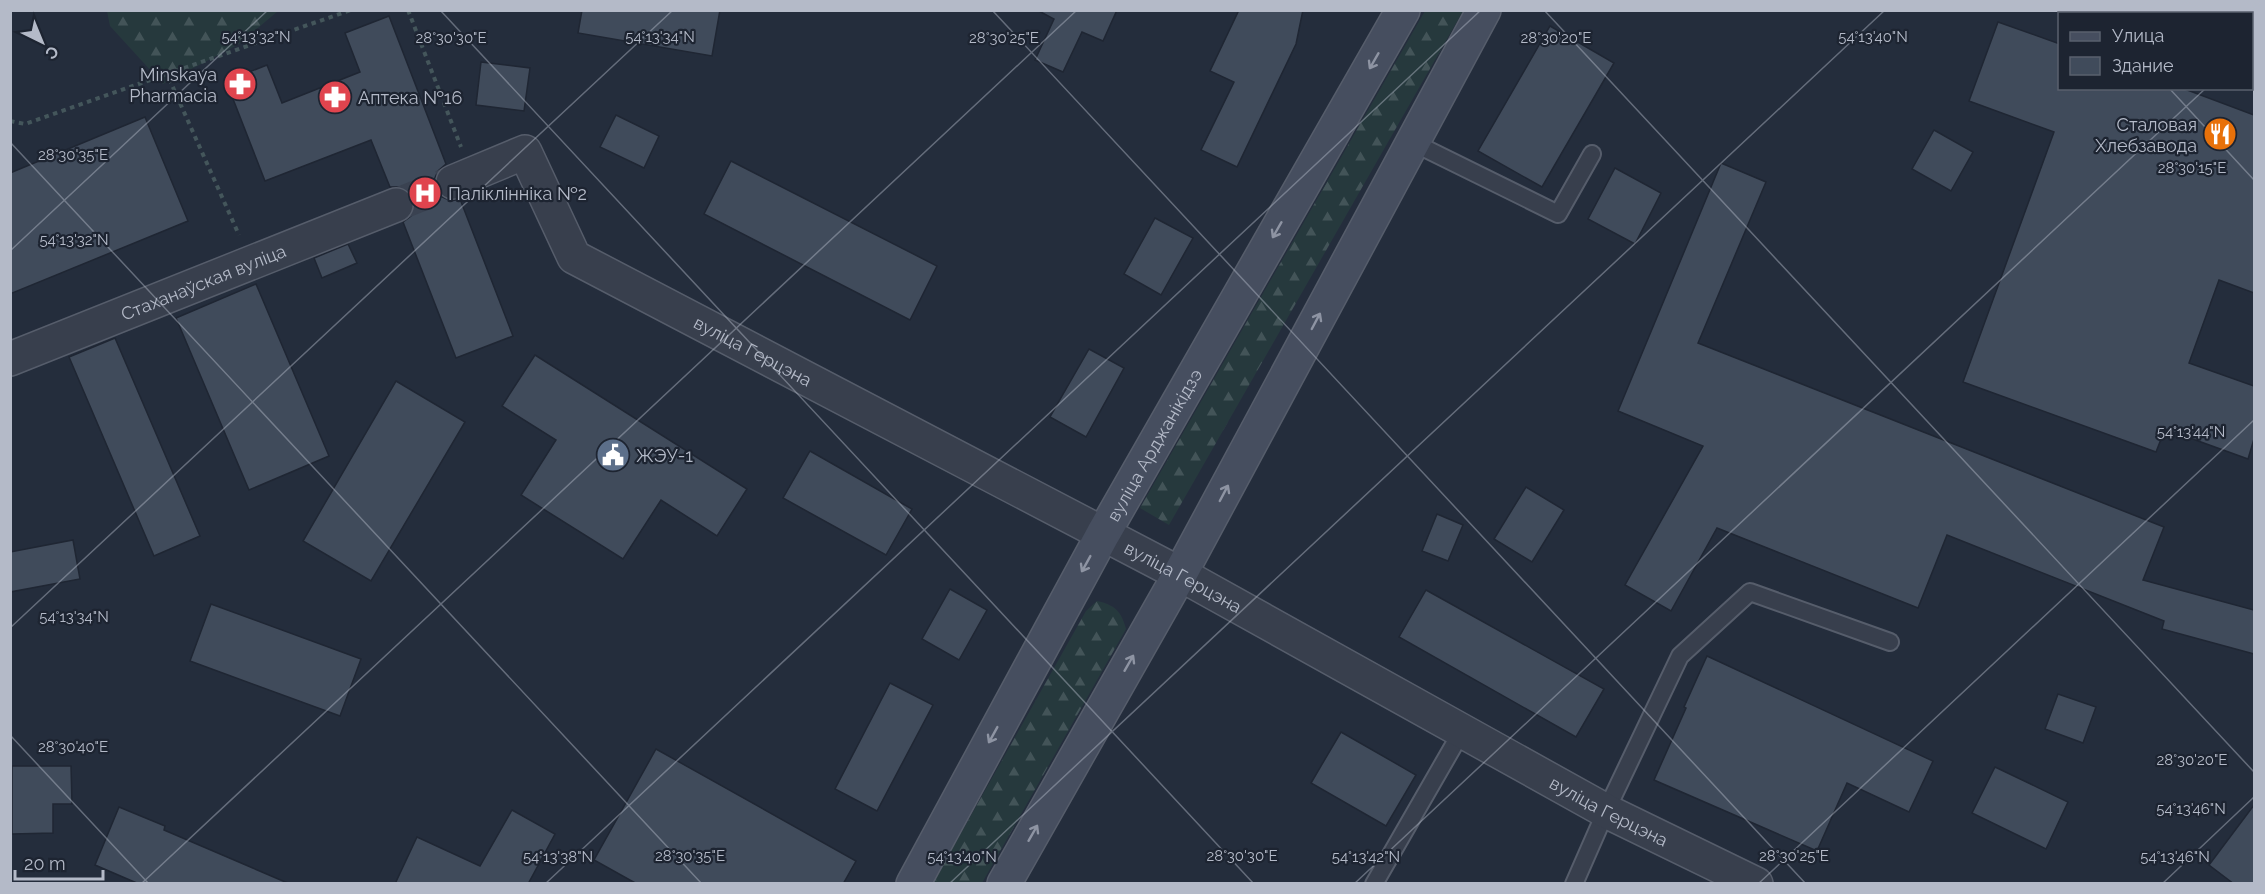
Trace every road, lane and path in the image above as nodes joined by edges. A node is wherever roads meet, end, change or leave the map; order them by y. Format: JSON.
{"nodes":[{"id":1,"x":351,"y":10,"type":"edge"},
{"id":2,"x":408,"y":10,"type":"edge"},
{"id":3,"x":1403,"y":10,"type":"edge"},
{"id":4,"x":1484,"y":10,"type":"edge"},
{"id":5,"x":167,"y":74,"type":"junction"},
{"id":6,"x":10,"y":121,"type":"edge"},
{"id":7,"x":1412,"y":142,"type":"junction"},
{"id":8,"x":1592,"y":154,"type":"dead end"},
{"id":9,"x":463,"y":178,"type":"joint"},
{"id":10,"x":396,"y":205,"type":"tunnel mouth"},
{"id":11,"x":251,"y":263,"type":"junction"},
{"id":12,"x":10,"y":359,"type":"edge"},
{"id":13,"x":1103,"y":534,"type":"junction"},
{"id":14,"x":1180,"y":574,"type":"junction"},
{"id":15,"x":1890,"y":642,"type":"dead end"},
{"id":16,"x":1462,"y":731,"type":"junction"},
{"id":17,"x":1606,"y":811,"type":"junction"},
{"id":18,"x":913,"y":884,"type":"edge"},
{"id":19,"x":1004,"y":884,"type":"edge"},
{"id":20,"x":1374,"y":884,"type":"edge"},
{"id":21,"x":1574,"y":884,"type":"edge"},
{"id":22,"x":1756,"y":884,"type":"edge"}],
"edges":[{"from":1,"to":5,"type":"path"},
{"from":2,"to":9,"type":"path"},
{"from":3,"to":13,"type":"main road","name":"вуліца Арджанікідзэ","one_way":true},
{"from":4,"to":7,"type":"main road"},
{"from":5,"to":6,"type":"path"},
{"from":5,"to":11,"type":"path"},
{"from":7,"to":8,"type":"lane"},
{"from":14,"to":7,"type":"main road","one_way":true},
{"from":9,"to":13,"type":"street","name":"вуліца Герцэна"},
{"from":10,"to":11,"type":"street","name":"Стаханаўская вуліца"},
{"from":11,"to":12,"type":"street","name":"Стаханаўская вуліца"},
{"from":13,"to":14,"type":"street","name":"вуліца Герцэна"},
{"from":13,"to":18,"type":"main road","name":"вуліца Арджанікідзэ","one_way":true},
{"from":14,"to":16,"type":"street","name":"вуліца Герцэна"},
{"from":19,"to":14,"type":"main road","one_way":true},
{"from":15,"to":17,"type":"lane"},
{"from":16,"to":17,"type":"street","name":"вуліца Герцэна"},
{"from":16,"to":20,"type":"lane"},
{"from":17,"to":21,"type":"lane"},
{"from":17,"to":22,"type":"street","name":"вуліца Герцэна"}]}
